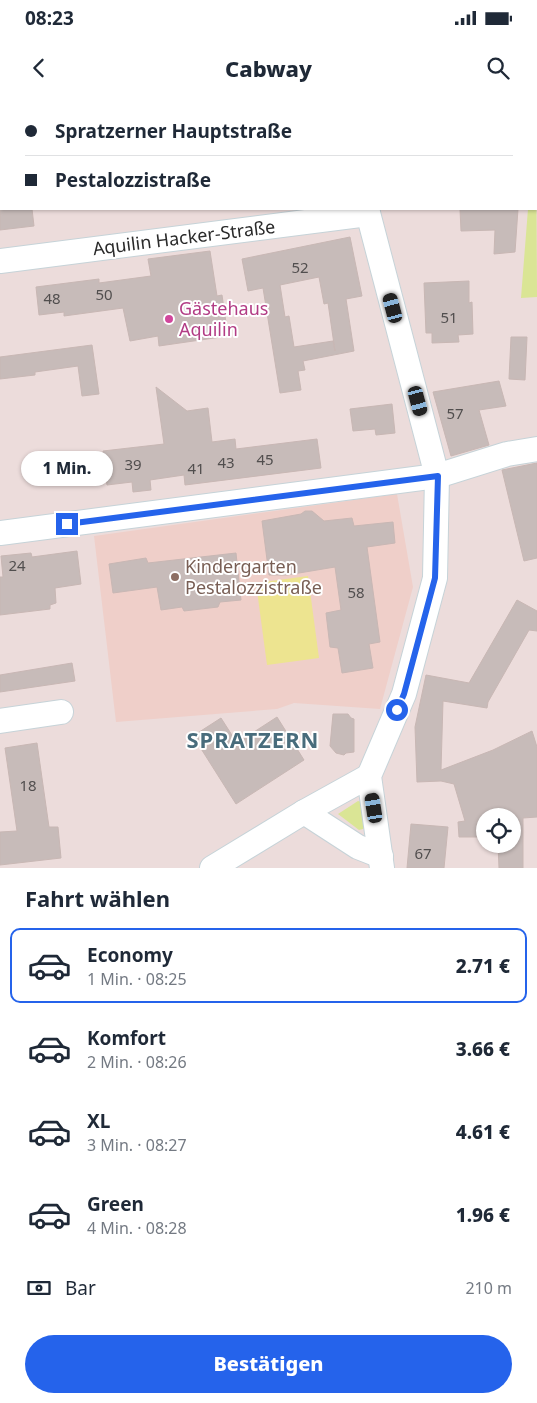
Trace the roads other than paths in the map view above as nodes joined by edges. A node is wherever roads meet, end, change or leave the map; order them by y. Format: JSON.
{"nodes":[{"id":1,"x":367,"y":211,"type":"edge"},
{"id":2,"x":0,"y":261,"type":"edge"},
{"id":3,"x":537,"y":449,"type":"edge"},
{"id":4,"x":438,"y":476,"type":"junction"},
{"id":5,"x":0,"y":533,"type":"edge"},
{"id":6,"x":61,"y":712,"type":"dead end"},
{"id":7,"x":0,"y":721,"type":"edge"},
{"id":8,"x":369,"y":776,"type":"junction"},
{"id":9,"x":304,"y":812,"type":"junction"},
{"id":10,"x":382,"y":862,"type":"edge"},
{"id":11,"x":212,"y":868,"type":"edge"}],
"edges":[{"from":1,"to":2,"type":"street","name":"Aquilin Hacker-Straße"},
{"from":1,"to":4,"type":"street"},
{"from":3,"to":4,"type":"street"},
{"from":4,"to":5,"type":"street"},
{"from":4,"to":8,"type":"street"},
{"from":6,"to":7,"type":"street"},
{"from":8,"to":9,"type":"street"},
{"from":8,"to":10,"type":"street"},
{"from":9,"to":10,"type":"street"},
{"from":9,"to":11,"type":"street"}]}
